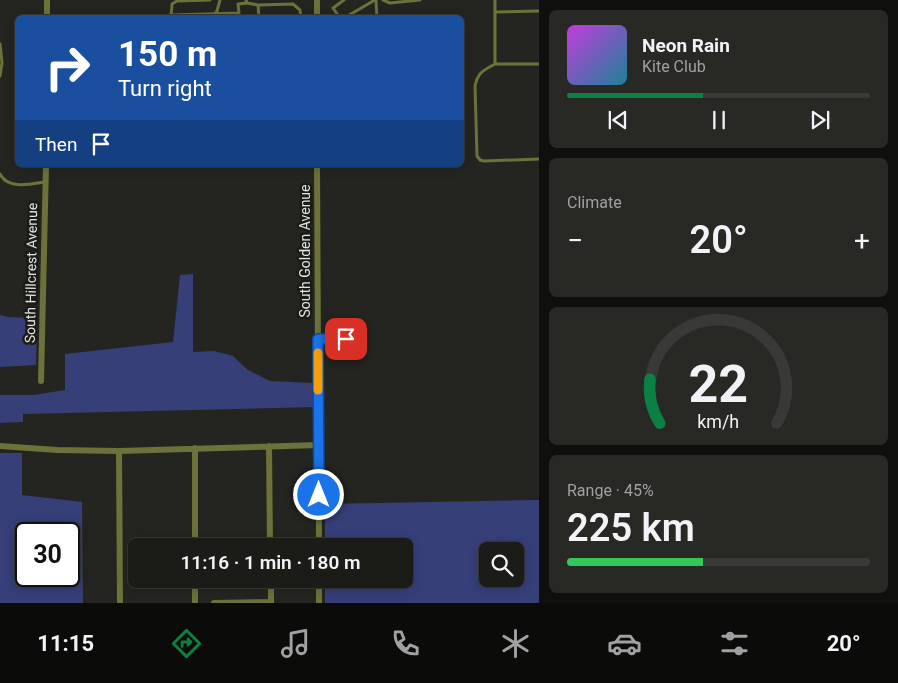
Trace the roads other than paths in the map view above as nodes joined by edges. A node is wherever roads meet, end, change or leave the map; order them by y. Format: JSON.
{"nodes":[{"id":1,"x":47,"y":0,"type":"edge"},
{"id":2,"x":210,"y":0,"type":"edge"},
{"id":3,"x":220,"y":0,"type":"edge"},
{"id":4,"x":316,"y":0,"type":"edge"},
{"id":5,"x":375,"y":0,"type":"edge"},
{"id":6,"x":383,"y":0,"type":"edge"},
{"id":7,"x":420,"y":0,"type":"edge"},
{"id":8,"x":495,"y":0,"type":"edge"},
{"id":9,"x":344,"y":1,"type":"edge"},
{"id":10,"x":246,"y":2,"type":"edge"},
{"id":11,"x":367,"y":2,"type":"edge"},
{"id":12,"x":258,"y":5,"type":"junction"},
{"id":13,"x":539,"y":11,"type":"edge"},
{"id":14,"x":495,"y":12,"type":"junction"},
{"id":15,"x":47,"y":15,"type":"edge"},
{"id":16,"x":171,"y":15,"type":"edge"},
{"id":17,"x":214,"y":15,"type":"joint"},
{"id":18,"x":259,"y":15,"type":"edge"},
{"id":19,"x":300,"y":15,"type":"edge"},
{"id":20,"x":317,"y":15,"type":"edge"},
{"id":21,"x":338,"y":15,"type":"edge"},
{"id":22,"x":347,"y":15,"type":"edge"},
{"id":23,"x":378,"y":15,"type":"edge"},
{"id":24,"x":0,"y":44,"type":"edge"},
{"id":25,"x":495,"y":64,"type":"junction"},
{"id":26,"x":539,"y":64,"type":"edge"},
{"id":27,"x":0,"y":76,"type":"edge"},
{"id":28,"x":539,"y":159,"type":"edge"},
{"id":29,"x":46,"y":167,"type":"edge"},
{"id":30,"x":317,"y":167,"type":"edge"},
{"id":31,"x":0,"y":174,"type":"edge"},
{"id":32,"x":46,"y":182,"type":"junction"},
{"id":33,"x":318,"y":339,"type":"junction"},
{"id":34,"x":362,"y":339,"type":"dead end"},
{"id":35,"x":41,"y":381,"type":"dead end"},
{"id":36,"x":319,"y":444,"type":"junction"},
{"id":37,"x":0,"y":446,"type":"edge"},
{"id":38,"x":269,"y":446,"type":"junction"},
{"id":39,"x":195,"y":448,"type":"junction"},
{"id":40,"x":119,"y":451,"type":"junction"},
{"id":41,"x":195,"y":538,"type":"edge"},
{"id":42,"x":270,"y":538,"type":"edge"},
{"id":43,"x":319,"y":538,"type":"edge"},
{"id":44,"x":195,"y":588,"type":"edge"},
{"id":45,"x":270,"y":588,"type":"edge"},
{"id":46,"x":319,"y":588,"type":"edge"},
{"id":47,"x":271,"y":602,"type":"edge"},
{"id":48,"x":120,"y":603,"type":"edge"},
{"id":49,"x":195,"y":603,"type":"edge"},
{"id":50,"x":214,"y":603,"type":"edge"},
{"id":51,"x":319,"y":603,"type":"edge"}],
"edges":[{"from":1,"to":15,"type":"street"},
{"from":2,"to":16,"type":"lane"},
{"from":3,"to":17,"type":"lane"},
{"from":4,"to":20,"type":"street"},
{"from":5,"to":11,"type":"lane"},
{"from":5,"to":23,"type":"lane"},
{"from":6,"to":7,"type":"lane"},
{"from":8,"to":14,"type":"lane"},
{"from":9,"to":21,"type":"lane"},
{"from":10,"to":12,"type":"lane"},
{"from":10,"to":17,"type":"lane"},
{"from":11,"to":22,"type":"lane"},
{"from":12,"to":18,"type":"lane"},
{"from":12,"to":19,"type":"lane"},
{"from":13,"to":14,"type":"lane"},
{"from":14,"to":25,"type":"lane"},
{"from":24,"to":27,"type":"lane"},
{"from":25,"to":26,"type":"lane"},
{"from":25,"to":28,"type":"lane"},
{"from":29,"to":32,"type":"street","name":"South Hillcrest Avenue"},
{"from":30,"to":33,"type":"street","name":"South Golden Avenue"},
{"from":31,"to":32,"type":"lane"},
{"from":32,"to":35,"type":"street","name":"South Hillcrest Avenue"},
{"from":33,"to":34,"type":"lane"},
{"from":33,"to":36,"type":"street","name":"South Golden Avenue"},
{"from":36,"to":38,"type":"street"},
{"from":36,"to":43,"type":"street","name":"South Golden Avenue"},
{"from":37,"to":40,"type":"street"},
{"from":38,"to":39,"type":"street"},
{"from":38,"to":42,"type":"street"},
{"from":39,"to":40,"type":"street"},
{"from":39,"to":41,"type":"street"},
{"from":40,"to":48,"type":"street"},
{"from":44,"to":49,"type":"street"},
{"from":45,"to":47,"type":"street"},
{"from":46,"to":51,"type":"street"},
{"from":47,"to":50,"type":"street"}]}
